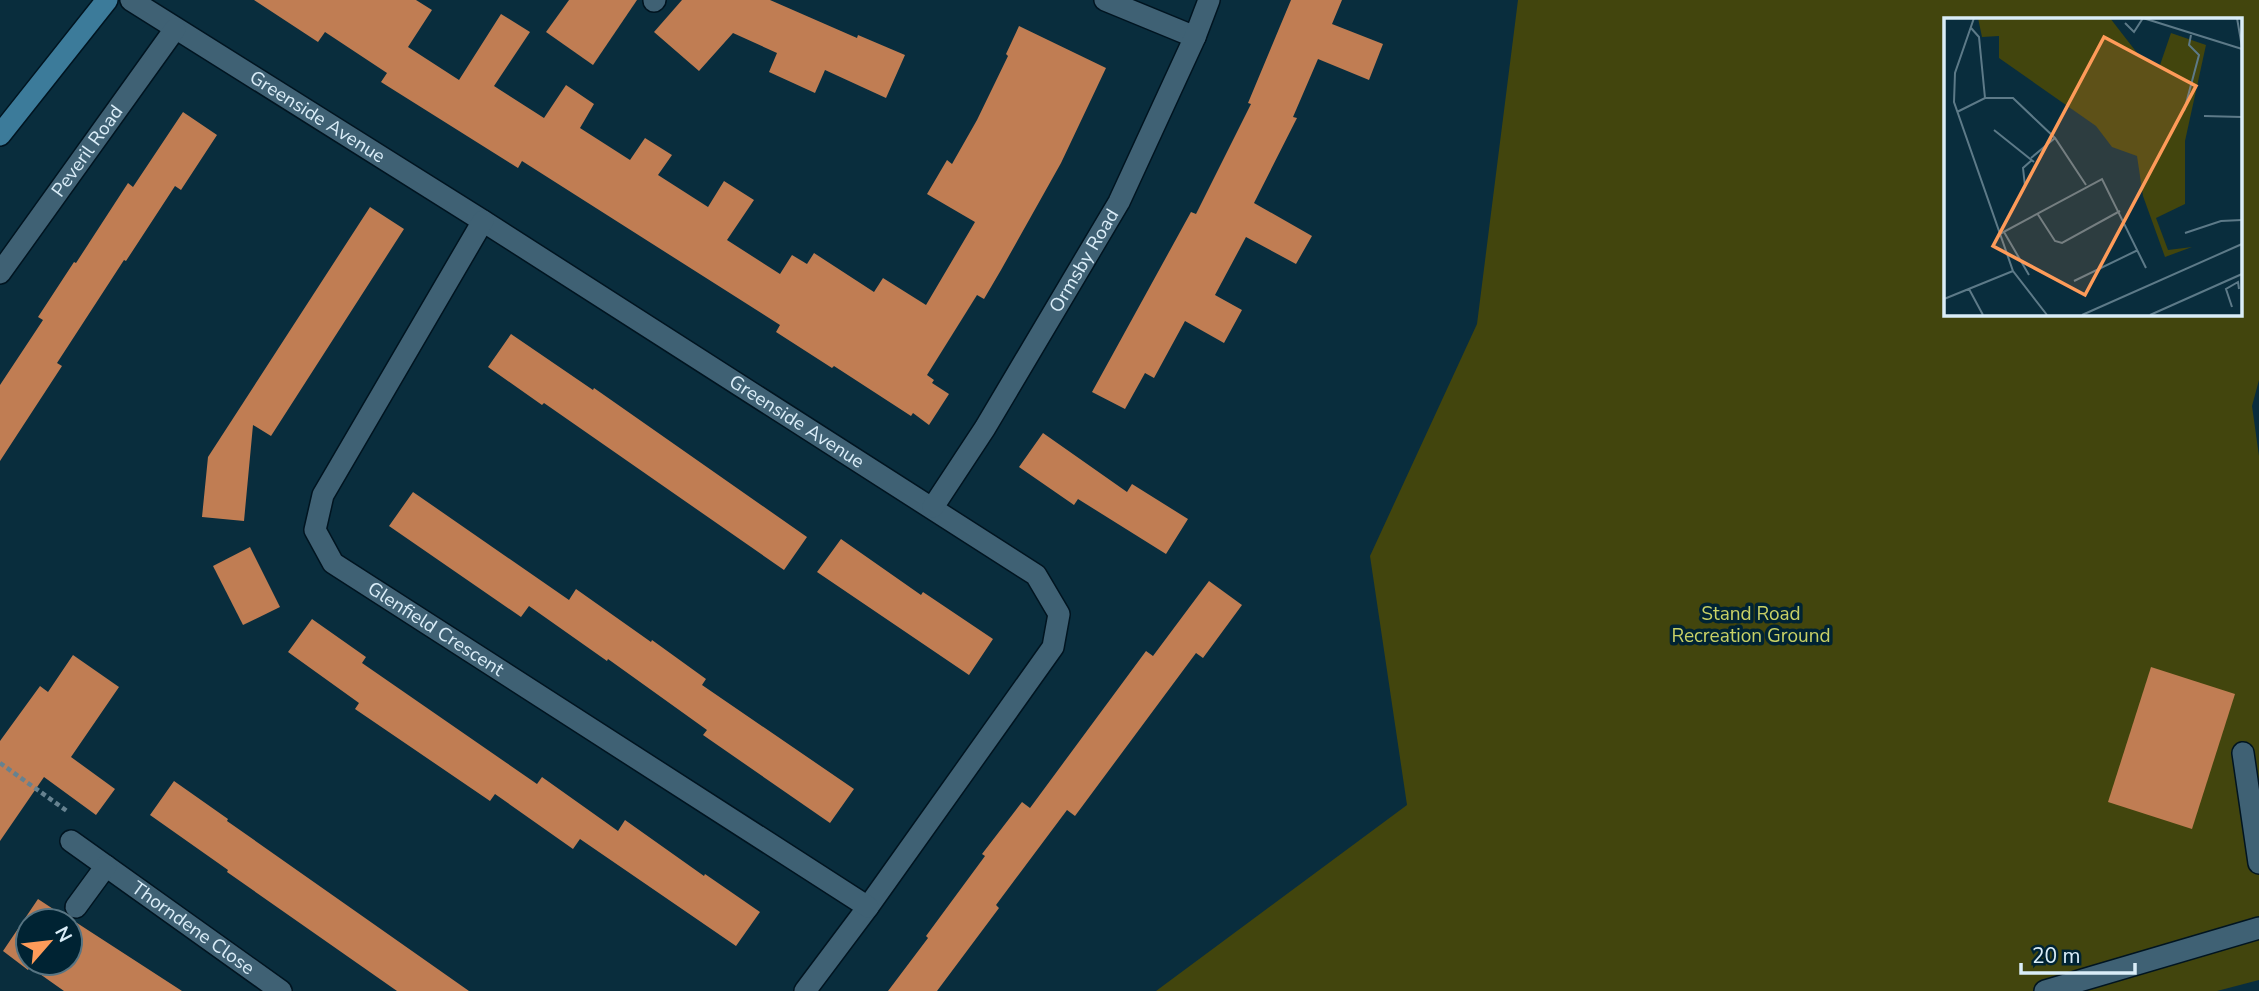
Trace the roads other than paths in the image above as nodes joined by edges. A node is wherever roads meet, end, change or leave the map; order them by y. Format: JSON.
{"nodes":[{"id":1,"x":107,"y":0,"type":"edge"},
{"id":2,"x":131,"y":0,"type":"edge"},
{"id":3,"x":1105,"y":0,"type":"edge"},
{"id":4,"x":1209,"y":0,"type":"edge"},
{"id":5,"x":175,"y":29,"type":"junction"},
{"id":6,"x":1195,"y":37,"type":"junction"},
{"id":7,"x":0,"y":135,"type":"edge"},
{"id":8,"x":483,"y":222,"type":"junction"},
{"id":9,"x":0,"y":273,"type":"edge"},
{"id":10,"x":933,"y":508,"type":"junction"},
{"id":11,"x":2243,"y":753,"type":"dead end"},
{"id":12,"x":72,"y":842,"type":"road end"},
{"id":13,"x":2259,"y":863,"type":"edge"},
{"id":14,"x":106,"y":866,"type":"junction"},
{"id":15,"x":76,"y":907,"type":"dead end"},
{"id":16,"x":868,"y":908,"type":"junction"},
{"id":17,"x":2259,"y":928,"type":"edge"},
{"id":18,"x":281,"y":991,"type":"edge"},
{"id":19,"x":805,"y":991,"type":"edge"},
{"id":20,"x":2045,"y":991,"type":"edge"}],
"edges":[{"from":1,"to":7,"type":"street"},
{"from":2,"to":5,"type":"street","name":"Greenside Avenue"},
{"from":3,"to":6,"type":"street"},
{"from":4,"to":6,"type":"street","name":"Ormsby Road"},
{"from":5,"to":8,"type":"street","name":"Greenside Avenue"},
{"from":5,"to":9,"type":"street","name":"Peveril Road"},
{"from":6,"to":10,"type":"street","name":"Ormsby Road"},
{"from":8,"to":10,"type":"street","name":"Greenside Avenue"},
{"from":8,"to":16,"type":"street","name":"Glenfield Crescent"},
{"from":10,"to":16,"type":"street","name":"Greenside Avenue"},
{"from":11,"to":13,"type":"street"},
{"from":12,"to":14,"type":"street","name":"Thorndene Close"},
{"from":14,"to":15,"type":"street"},
{"from":14,"to":18,"type":"street","name":"Thorndene Close"},
{"from":16,"to":19,"type":"street","name":"Greenside Avenue"},
{"from":17,"to":20,"type":"street"}]}
